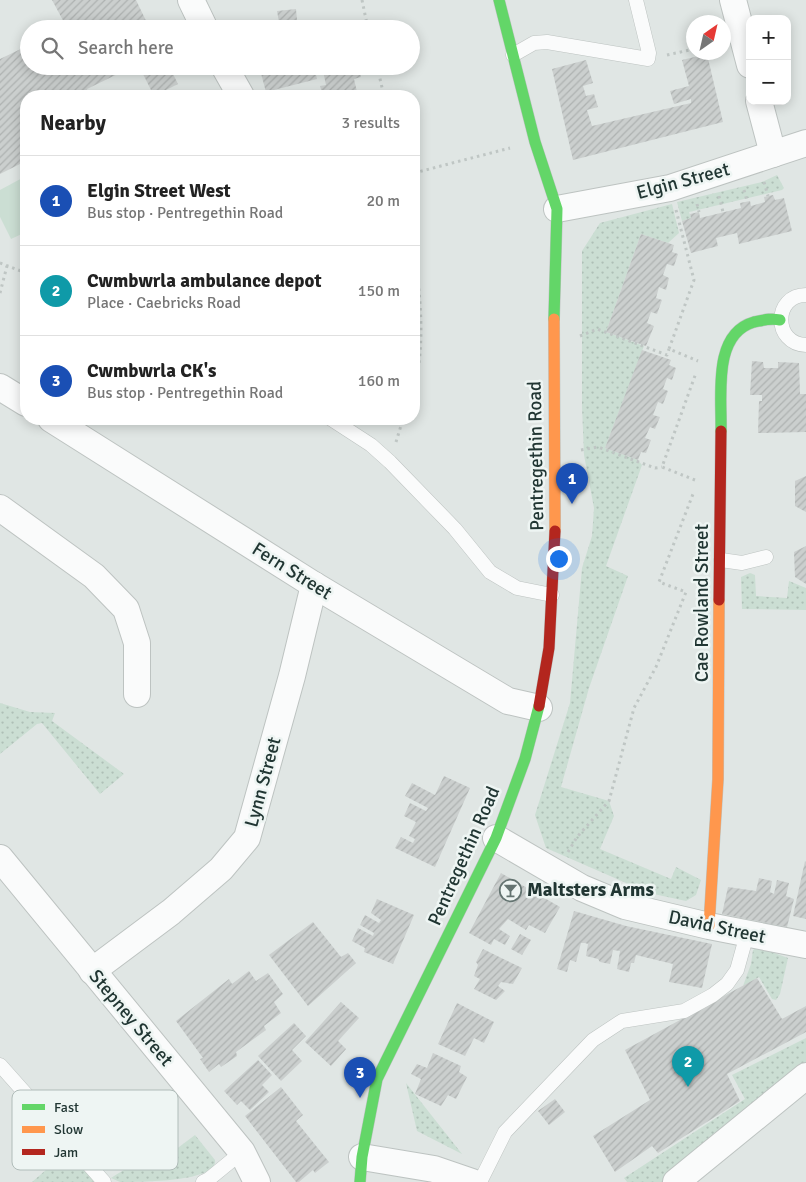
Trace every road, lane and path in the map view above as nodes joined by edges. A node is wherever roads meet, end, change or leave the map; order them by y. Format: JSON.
{"nodes":[{"id":1,"x":191,"y":0,"type":"edge"},
{"id":2,"x":362,"y":0,"type":"edge"},
{"id":3,"x":499,"y":0,"type":"edge"},
{"id":4,"x":636,"y":0,"type":"edge"},
{"id":5,"x":732,"y":0,"type":"edge"},
{"id":6,"x":201,"y":20,"type":"edge"},
{"id":7,"x":366,"y":20,"type":"edge"},
{"id":8,"x":686,"y":51,"type":"edge"},
{"id":9,"x":514,"y":55,"type":"junction"},
{"id":10,"x":648,"y":60,"type":"junction"},
{"id":11,"x":749,"y":60,"type":"edge"},
{"id":12,"x":229,"y":75,"type":"edge"},
{"id":13,"x":379,"y":75,"type":"edge"},
{"id":14,"x":238,"y":90,"type":"edge"},
{"id":15,"x":383,"y":90,"type":"edge"},
{"id":16,"x":760,"y":105,"type":"edge"},
{"id":17,"x":535,"y":142,"type":"junction"},
{"id":18,"x":806,"y":143,"type":"edge"},
{"id":19,"x":773,"y":154,"type":"junction"},
{"id":20,"x":420,"y":171,"type":"edge"},
{"id":21,"x":670,"y":188,"type":"junction"},
{"id":22,"x":557,"y":210,"type":"junction"},
{"id":23,"x":0,"y":263,"type":"edge"},
{"id":24,"x":7,"y":266,"type":"junction"},
{"id":25,"x":20,"y":271,"type":"edge"},
{"id":26,"x":0,"y":293,"type":"edge"},
{"id":27,"x":806,"y":295,"type":"edge"},
{"id":28,"x":780,"y":320,"type":"junction"},
{"id":29,"x":806,"y":345,"type":"edge"},
{"id":30,"x":553,"y":346,"type":"junction"},
{"id":31,"x":669,"y":349,"type":"junction"},
{"id":32,"x":0,"y":387,"type":"edge"},
{"id":33,"x":20,"y":399,"type":"edge"},
{"id":34,"x":61,"y":425,"type":"edge"},
{"id":35,"x":340,"y":425,"type":"edge"},
{"id":36,"x":556,"y":455,"type":"junction"},
{"id":37,"x":662,"y":467,"type":"junction"},
{"id":38,"x":698,"y":481,"type":"dead end"},
{"id":39,"x":694,"y":490,"type":"dead end"},
{"id":40,"x":0,"y":508,"type":"edge"},
{"id":41,"x":766,"y":557,"type":"dead end"},
{"id":42,"x":721,"y":560,"type":"junction"},
{"id":43,"x":314,"y":585,"type":"junction"},
{"id":44,"x":552,"y":595,"type":"junction"},
{"id":45,"x":137,"y":694,"type":"dead end"},
{"id":46,"x":539,"y":708,"type":"junction"},
{"id":47,"x":496,"y":838,"type":"junction"},
{"id":48,"x":0,"y":858,"type":"edge"},
{"id":49,"x":557,"y":872,"type":"junction"},
{"id":50,"x":709,"y":926,"type":"junction"},
{"id":51,"x":747,"y":934,"type":"junction"},
{"id":52,"x":806,"y":945,"type":"edge"},
{"id":53,"x":92,"y":971,"type":"junction"},
{"id":54,"x":0,"y":1065,"type":"edge"},
{"id":55,"x":806,"y":1076,"type":"edge"},
{"id":56,"x":22,"y":1090,"type":"edge"},
{"id":57,"x":242,"y":1152,"type":"junction"},
{"id":58,"x":361,"y":1169,"type":"edge"},
{"id":59,"x":93,"y":1170,"type":"edge"},
{"id":60,"x":104,"y":1182,"type":"edge"},
{"id":61,"x":203,"y":1182,"type":"edge"},
{"id":62,"x":257,"y":1182,"type":"edge"},
{"id":63,"x":472,"y":1182,"type":"edge"},
{"id":64,"x":480,"y":1182,"type":"edge"},
{"id":65,"x":676,"y":1182,"type":"edge"}],
"edges":[{"from":1,"to":6,"type":"street"},
{"from":2,"to":7,"type":"path"},
{"from":3,"to":9,"type":"street","name":"Pentregethin Road"},
{"from":4,"to":10,"type":"lane"},
{"from":5,"to":11,"type":"street"},
{"from":8,"to":10,"type":"path"},
{"from":9,"to":10,"type":"lane"},
{"from":9,"to":17,"type":"street","name":"Pentregethin Road"},
{"from":12,"to":14,"type":"street"},
{"from":13,"to":15,"type":"path"},
{"from":16,"to":19,"type":"street"},
{"from":17,"to":20,"type":"path"},
{"from":17,"to":22,"type":"street","name":"Pentregethin Road"},
{"from":18,"to":19,"type":"street","name":"Elgin Street"},
{"from":19,"to":21,"type":"street","name":"Elgin Street"},
{"from":21,"to":22,"type":"street","name":"Elgin Street"},
{"from":21,"to":31,"type":"path"},
{"from":22,"to":30,"type":"street","name":"Pentregethin Road"},
{"from":23,"to":24,"type":"path"},
{"from":24,"to":25,"type":"path"},
{"from":24,"to":26,"type":"path"},
{"from":27,"to":28,"type":"lane"},
{"from":28,"to":29,"type":"lane"},
{"from":28,"to":42,"type":"street","name":"Cae Rowland Street"},
{"from":30,"to":31,"type":"path"},
{"from":30,"to":36,"type":"street","name":"Pentregethin Road"},
{"from":31,"to":37,"type":"path"},
{"from":32,"to":33,"type":"street"},
{"from":34,"to":43,"type":"street","name":"Fern Street"},
{"from":35,"to":44,"type":"lane"},
{"from":36,"to":37,"type":"path"},
{"from":36,"to":44,"type":"street","name":"Pentregethin Road"},
{"from":37,"to":38,"type":"path"},
{"from":39,"to":49,"type":"path"},
{"from":40,"to":45,"type":"street"},
{"from":41,"to":42,"type":"lane"},
{"from":42,"to":50,"type":"street","name":"Cae Rowland Street"},
{"from":43,"to":46,"type":"street","name":"Fern Street"},
{"from":43,"to":53,"type":"street","name":"Lynn Street"},
{"from":44,"to":46,"type":"street","name":"Pentregethin Road"},
{"from":46,"to":47,"type":"street","name":"Pentregethin Road"},
{"from":47,"to":49,"type":"street","name":"David Street"},
{"from":47,"to":58,"type":"street","name":"Pentregethin Road"},
{"from":48,"to":53,"type":"street","name":"Stepney Street"},
{"from":49,"to":50,"type":"street","name":"David Street"},
{"from":50,"to":51,"type":"street","name":"David Street"},
{"from":51,"to":52,"type":"street","name":"David Street"},
{"from":51,"to":64,"type":"lane"},
{"from":53,"to":57,"type":"street","name":"Stepney Street"},
{"from":54,"to":56,"type":"lane"},
{"from":55,"to":65,"type":"street"},
{"from":57,"to":61,"type":"lane"},
{"from":57,"to":62,"type":"street","name":"Stepney Street"},
{"from":58,"to":63,"type":"street"},
{"from":59,"to":60,"type":"lane"}]}
